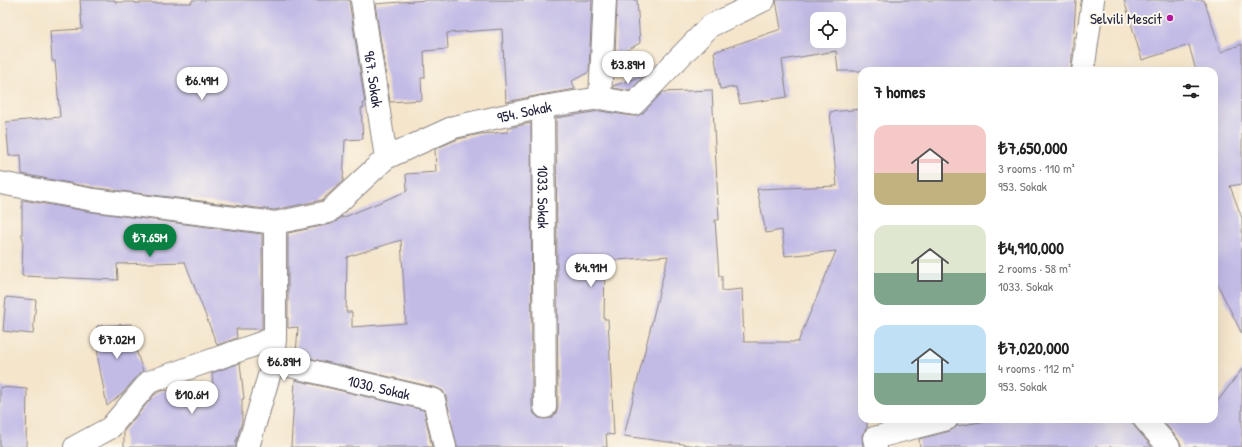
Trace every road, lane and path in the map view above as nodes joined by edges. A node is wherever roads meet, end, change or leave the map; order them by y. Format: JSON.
{"nodes":[{"id":1,"x":362,"y":0,"type":"edge"},
{"id":2,"x":605,"y":0,"type":"edge"},
{"id":3,"x":764,"y":0,"type":"edge"},
{"id":4,"x":1093,"y":0,"type":"edge"},
{"id":5,"x":1084,"y":67,"type":"edge"},
{"id":6,"x":600,"y":98,"type":"junction"},
{"id":7,"x":543,"y":107,"type":"junction"},
{"id":8,"x":386,"y":158,"type":"junction"},
{"id":9,"x":0,"y":183,"type":"edge"},
{"id":10,"x":276,"y":223,"type":"junction"},
{"id":11,"x":275,"y":338,"type":"junction"},
{"id":12,"x":273,"y":362,"type":"junction"},
{"id":13,"x":545,"y":407,"type":"dead end"},
{"id":14,"x":932,"y":423,"type":"edge"},
{"id":15,"x":1148,"y":423,"type":"edge"},
{"id":16,"x":75,"y":447,"type":"edge"},
{"id":17,"x":248,"y":447,"type":"edge"},
{"id":18,"x":445,"y":447,"type":"edge"},
{"id":19,"x":876,"y":447,"type":"edge"},
{"id":20,"x":1169,"y":447,"type":"edge"}],
"edges":[{"from":1,"to":8,"type":"street","name":"967. Sokak"},
{"from":2,"to":6,"type":"street"},
{"from":3,"to":6,"type":"street","name":"954. Sokak"},
{"from":4,"to":5,"type":"street"},
{"from":6,"to":7,"type":"street","name":"954. Sokak"},
{"from":7,"to":8,"type":"street","name":"954. Sokak"},
{"from":7,"to":13,"type":"street","name":"1033. Sokak"},
{"from":8,"to":10,"type":"street","name":"954. Sokak"},
{"from":9,"to":10,"type":"street","name":"954. Sokak"},
{"from":10,"to":11,"type":"street"},
{"from":11,"to":12,"type":"street"},
{"from":11,"to":16,"type":"street"},
{"from":12,"to":17,"type":"street"},
{"from":12,"to":18,"type":"street","name":"1030. Sokak"},
{"from":14,"to":19,"type":"street"},
{"from":15,"to":20,"type":"street"}]}
